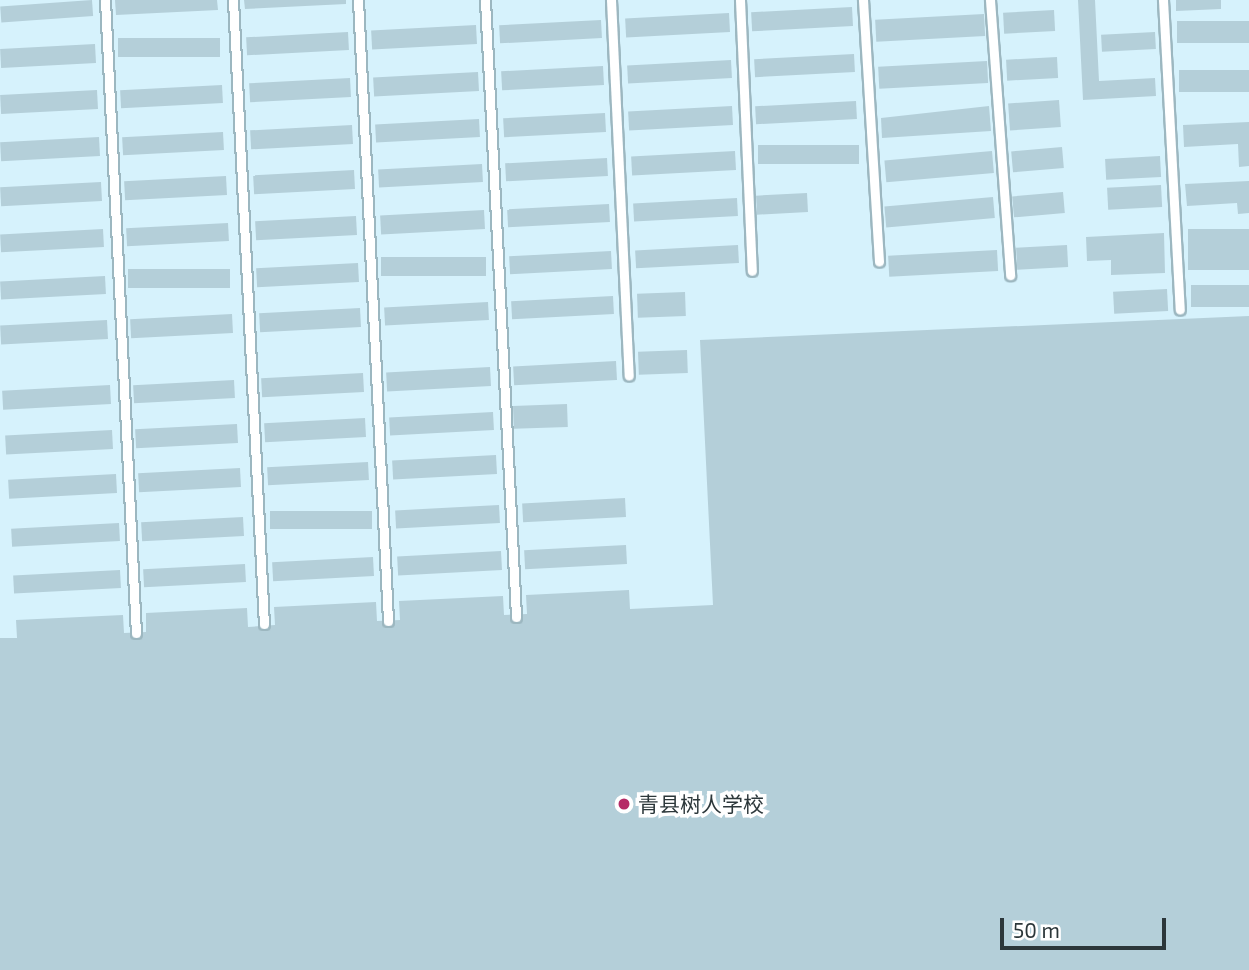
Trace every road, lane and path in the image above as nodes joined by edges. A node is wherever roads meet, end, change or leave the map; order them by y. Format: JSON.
{"nodes":[{"id":1,"x":105,"y":0,"type":"edge"},
{"id":2,"x":233,"y":0,"type":"edge"},
{"id":3,"x":358,"y":0,"type":"edge"},
{"id":4,"x":485,"y":0,"type":"edge"},
{"id":5,"x":611,"y":0,"type":"edge"},
{"id":6,"x":740,"y":0,"type":"edge"},
{"id":7,"x":863,"y":0,"type":"edge"},
{"id":8,"x":990,"y":0,"type":"edge"},
{"id":9,"x":1163,"y":0,"type":"edge"},
{"id":10,"x":879,"y":262,"type":"dead end"},
{"id":11,"x":752,"y":271,"type":"dead end"},
{"id":12,"x":1010,"y":275,"type":"dead end"},
{"id":13,"x":1180,"y":310,"type":"dead end"},
{"id":14,"x":629,"y":376,"type":"dead end"},
{"id":15,"x":516,"y":617,"type":"dead end"},
{"id":16,"x":388,"y":621,"type":"dead end"},
{"id":17,"x":264,"y":624,"type":"dead end"},
{"id":18,"x":136,"y":633,"type":"dead end"}],
"edges":[{"from":1,"to":18,"type":"lane"},
{"from":2,"to":17,"type":"lane"},
{"from":3,"to":16,"type":"lane"},
{"from":4,"to":15,"type":"lane"},
{"from":5,"to":14,"type":"lane"},
{"from":6,"to":11,"type":"lane"},
{"from":7,"to":10,"type":"lane"},
{"from":8,"to":12,"type":"lane"},
{"from":9,"to":13,"type":"lane"}]}
